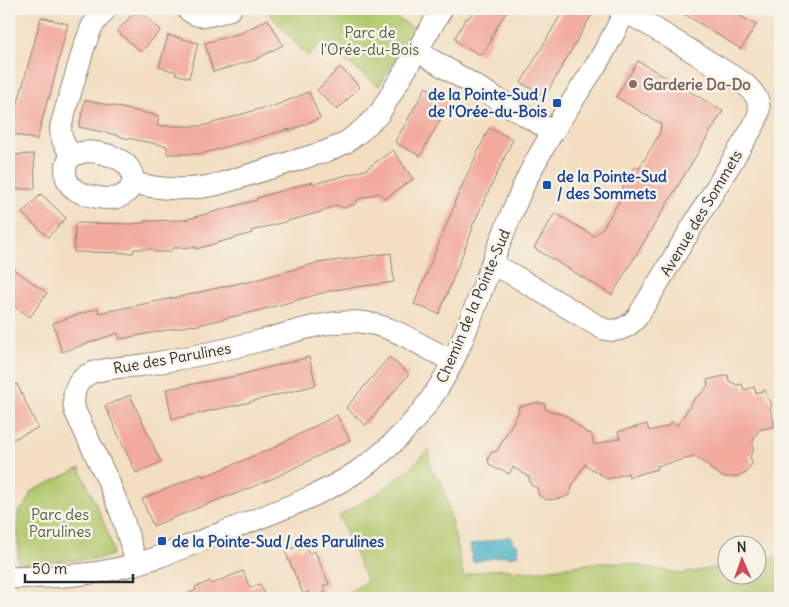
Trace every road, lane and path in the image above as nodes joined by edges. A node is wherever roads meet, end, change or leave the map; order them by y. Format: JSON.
{"nodes":[{"id":1,"x":106,"y":9,"type":"edge"},
{"id":2,"x":187,"y":9,"type":"edge"},
{"id":3,"x":231,"y":9,"type":"edge"},
{"id":4,"x":442,"y":9,"type":"edge"},
{"id":5,"x":626,"y":10,"type":"edge"},
{"id":6,"x":416,"y":51,"type":"junction"},
{"id":7,"x":553,"y":132,"type":"junction"},
{"id":8,"x":73,"y":156,"type":"junction"},
{"id":9,"x":132,"y":183,"type":"junction"},
{"id":10,"x":491,"y":265,"type":"junction"},
{"id":11,"x":452,"y":361,"type":"junction"},
{"id":12,"x":137,"y":564,"type":"junction"},
{"id":13,"x":9,"y":578,"type":"edge"}],
"edges":[{"from":1,"to":8,"type":"street"},
{"from":2,"to":3,"type":"street"},
{"from":4,"to":6,"type":"street"},
{"from":5,"to":7,"type":"street","name":"Chemin de la Pointe-Sud"},
{"from":5,"to":10,"type":"street","name":"Avenue des Sommets"},
{"from":6,"to":7,"type":"street"},
{"from":6,"to":9,"type":"street"},
{"from":7,"to":10,"type":"street","name":"Chemin de la Pointe-Sud"},
{"from":8,"to":9,"type":"street"},
{"from":8,"to":9,"type":"street"},
{"from":10,"to":11,"type":"street","name":"Chemin de la Pointe-Sud"},
{"from":11,"to":12,"type":"street","name":"Chemin de la Pointe-Sud"},
{"from":11,"to":12,"type":"street","name":"Rue des Parulines"},
{"from":12,"to":13,"type":"street","name":"Chemin de la Pointe-Sud"}]}
